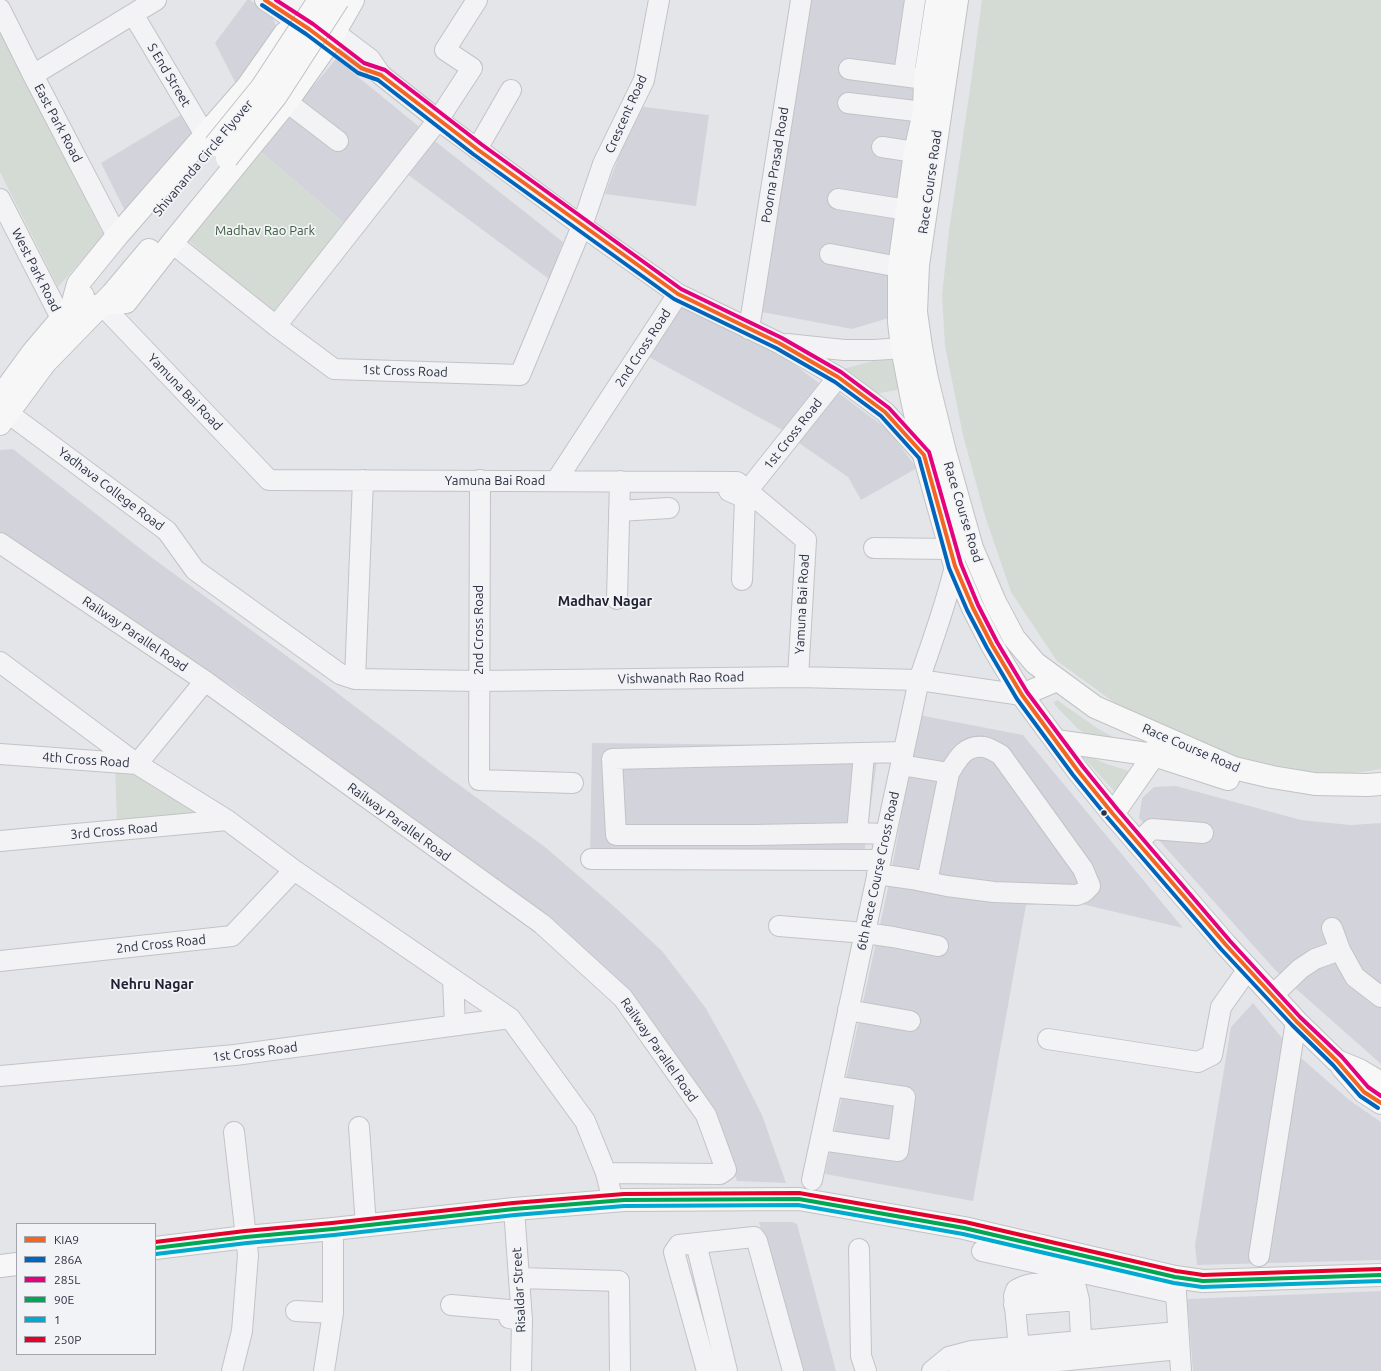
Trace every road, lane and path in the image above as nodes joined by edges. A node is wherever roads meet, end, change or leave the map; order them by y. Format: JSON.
{"nodes":[{"id":1,"x":156,"y":0,"type":"edge"},
{"id":2,"x":265,"y":0,"type":"edge"},
{"id":3,"x":338,"y":0,"type":"edge"},
{"id":4,"x":353,"y":0,"type":"edge"},
{"id":5,"x":477,"y":0,"type":"edge"},
{"id":6,"x":660,"y":0,"type":"edge"},
{"id":7,"x":801,"y":0,"type":"edge"},
{"id":8,"x":915,"y":0,"type":"edge"},
{"id":9,"x":937,"y":0,"type":"edge"},
{"id":10,"x":957,"y":0,"type":"edge"},
{"id":11,"x":303,"y":5,"type":"edge"},
{"id":12,"x":0,"y":9,"type":"edge"},
{"id":13,"x":133,"y":14,"type":"junction"},
{"id":14,"x":331,"y":38,"type":"junction"},
{"id":15,"x":905,"y":68,"type":"junction"},
{"id":16,"x":33,"y":75,"type":"junction"},
{"id":17,"x":926,"y":75,"type":"junction"},
{"id":18,"x":511,"y":90,"type":"dead end"},
{"id":19,"x":287,"y":102,"type":"junction"},
{"id":20,"x":848,"y":103,"type":"dead end"},
{"id":21,"x":924,"y":112,"type":"junction"},
{"id":22,"x":438,"y":120,"type":"junction"},
{"id":23,"x":338,"y":141,"type":"dead end"},
{"id":24,"x":216,"y":146,"type":"junction"},
{"id":25,"x":882,"y":147,"type":"dead end"},
{"id":26,"x":477,"y":149,"type":"junction"},
{"id":27,"x":915,"y":152,"type":"junction"},
{"id":28,"x":0,"y":198,"type":"edge"},
{"id":29,"x":838,"y":199,"type":"dead end"},
{"id":30,"x":907,"y":210,"type":"junction"},
{"id":31,"x":582,"y":226,"type":"junction"},
{"id":32,"x":117,"y":236,"type":"junction"},
{"id":33,"x":172,"y":243,"type":"junction"},
{"id":34,"x":830,"y":254,"type":"dead end"},
{"id":35,"x":899,"y":267,"type":"junction"},
{"id":36,"x":678,"y":294,"type":"junction"},
{"id":37,"x":101,"y":304,"type":"junction"},
{"id":38,"x":67,"y":313,"type":"junction"},
{"id":39,"x":276,"y":326,"type":"junction"},
{"id":40,"x":749,"y":329,"type":"junction"},
{"id":41,"x":779,"y":344,"type":"junction"},
{"id":42,"x":911,"y":347,"type":"junction"},
{"id":43,"x":838,"y":377,"type":"junction"},
{"id":44,"x":3,"y":411,"type":"edge"},
{"id":45,"x":924,"y":455,"type":"junction"},
{"id":46,"x":363,"y":480,"type":"junction"},
{"id":47,"x":480,"y":480,"type":"junction"},
{"id":48,"x":556,"y":481,"type":"junction"},
{"id":49,"x":620,"y":481,"type":"junction"},
{"id":50,"x":722,"y":482,"type":"junction"},
{"id":51,"x":748,"y":490,"type":"junction"},
{"id":52,"x":668,"y":508,"type":"dead end"},
{"id":53,"x":619,"y":511,"type":"junction"},
{"id":54,"x":0,"y":543,"type":"edge"},
{"id":55,"x":874,"y":548,"type":"dead end"},
{"id":56,"x":952,"y":557,"type":"junction"},
{"id":57,"x":742,"y":580,"type":"dead end"},
{"id":58,"x":617,"y":598,"type":"dead end"},
{"id":59,"x":0,"y":662,"type":"edge"},
{"id":60,"x":348,"y":677,"type":"junction"},
{"id":61,"x":798,"y":677,"type":"junction"},
{"id":62,"x":919,"y":680,"type":"junction"},
{"id":63,"x":1057,"y":680,"type":"junction"},
{"id":64,"x":479,"y":681,"type":"junction"},
{"id":65,"x":205,"y":682,"type":"junction"},
{"id":66,"x":1022,"y":695,"type":"junction"},
{"id":67,"x":1056,"y":740,"type":"junction"},
{"id":68,"x":1158,"y":746,"type":"junction"},
{"id":69,"x":0,"y":754,"type":"edge"},
{"id":70,"x":864,"y":754,"type":"junction"},
{"id":71,"x":902,"y":759,"type":"junction"},
{"id":72,"x":137,"y":764,"type":"junction"},
{"id":73,"x":949,"y":773,"type":"junction"},
{"id":74,"x":573,"y":783,"type":"dead end"},
{"id":75,"x":1381,"y":784,"type":"edge"},
{"id":76,"x":1381,"y":799,"type":"edge"},
{"id":77,"x":1113,"y":814,"type":"junction"},
{"id":78,"x":227,"y":820,"type":"junction"},
{"id":79,"x":857,"y":833,"type":"junction"},
{"id":80,"x":1203,"y":833,"type":"dead end"},
{"id":81,"x":886,"y":834,"type":"junction"},
{"id":82,"x":0,"y":841,"type":"edge"},
{"id":83,"x":1137,"y":843,"type":"junction"},
{"id":84,"x":591,"y":859,"type":"dead end"},
{"id":85,"x":879,"y":867,"type":"junction"},
{"id":86,"x":294,"y":870,"type":"junction"},
{"id":87,"x":927,"y":882,"type":"junction"},
{"id":88,"x":779,"y":926,"type":"dead end"},
{"id":89,"x":1332,"y":928,"type":"dead end"},
{"id":90,"x":865,"y":934,"type":"junction"},
{"id":91,"x":938,"y":946,"type":"dead end"},
{"id":92,"x":1340,"y":950,"type":"junction"},
{"id":93,"x":0,"y":961,"type":"edge"},
{"id":94,"x":1248,"y":969,"type":"junction"},
{"id":95,"x":453,"y":979,"type":"junction"},
{"id":96,"x":1273,"y":995,"type":"junction"},
{"id":97,"x":1381,"y":997,"type":"edge"},
{"id":98,"x":848,"y":1010,"type":"junction"},
{"id":99,"x":510,"y":1018,"type":"junction"},
{"id":100,"x":910,"y":1021,"type":"dead end"},
{"id":101,"x":1296,"y":1021,"type":"junction"},
{"id":102,"x":455,"y":1025,"type":"junction"},
{"id":103,"x":1048,"y":1039,"type":"dead end"},
{"id":104,"x":0,"y":1076,"type":"edge"},
{"id":105,"x":832,"y":1086,"type":"junction"},
{"id":106,"x":1375,"y":1093,"type":"edge"},
{"id":107,"x":358,"y":1127,"type":"dead end"},
{"id":108,"x":234,"y":1132,"type":"dead end"},
{"id":109,"x":821,"y":1140,"type":"junction"},
{"id":110,"x":606,"y":1173,"type":"junction"},
{"id":111,"x":812,"y":1180,"type":"dead end"},
{"id":112,"x":613,"y":1201,"type":"junction"},
{"id":113,"x":514,"y":1210,"type":"junction"},
{"id":114,"x":366,"y":1226,"type":"junction"},
{"id":115,"x":333,"y":1229,"type":"junction"},
{"id":116,"x":246,"y":1237,"type":"junction"},
{"id":117,"x":696,"y":1244,"type":"junction"},
{"id":118,"x":156,"y":1248,"type":"edge"},
{"id":119,"x":859,"y":1250,"type":"dead end"},
{"id":120,"x":982,"y":1251,"type":"dead end"},
{"id":121,"x":1259,"y":1256,"type":"dead end"},
{"id":122,"x":16,"y":1264,"type":"edge"},
{"id":123,"x":0,"y":1266,"type":"edge"},
{"id":124,"x":1381,"y":1275,"type":"edge"},
{"id":125,"x":520,"y":1278,"type":"junction"},
{"id":126,"x":1175,"y":1282,"type":"junction"},
{"id":127,"x":451,"y":1305,"type":"dead end"},
{"id":128,"x":296,"y":1311,"type":"dead end"},
{"id":129,"x":333,"y":1313,"type":"junction"},
{"id":130,"x":522,"y":1320,"type":"junction"},
{"id":131,"x":1178,"y":1340,"type":"junction"},
{"id":132,"x":1091,"y":1354,"type":"edge"},
{"id":133,"x":1020,"y":1361,"type":"edge"},
{"id":134,"x":232,"y":1371,"type":"edge"},
{"id":135,"x":324,"y":1371,"type":"edge"},
{"id":136,"x":521,"y":1371,"type":"edge"},
{"id":137,"x":620,"y":1371,"type":"edge"},
{"id":138,"x":707,"y":1371,"type":"edge"},
{"id":139,"x":727,"y":1371,"type":"edge"},
{"id":140,"x":792,"y":1371,"type":"edge"},
{"id":141,"x":866,"y":1371,"type":"edge"},
{"id":142,"x":932,"y":1371,"type":"edge"},
{"id":143,"x":959,"y":1371,"type":"edge"},
{"id":144,"x":1181,"y":1371,"type":"edge"}],
"edges":[{"from":1,"to":13,"type":"street"},
{"from":2,"to":11,"type":"street"},
{"from":3,"to":24,"type":"main road","name":"Shivananda Circle Flyover","bridge":true},
{"from":4,"to":14,"type":"main road"},
{"from":5,"to":22,"type":"street"},
{"from":6,"to":31,"type":"street","name":"Crescent Road"},
{"from":7,"to":40,"type":"street","name":"Poorna Prasad Road"},
{"from":8,"to":15,"type":"street"},
{"from":9,"to":17,"type":"main road","name":"Race Course Road"},
{"from":10,"to":42,"type":"main road","name":"Race Course Road"},
{"from":11,"to":14,"type":"street"},
{"from":11,"to":24,"type":"main road"},
{"from":11,"to":24,"type":"main road","name":"Shivananda Circle Flyover","bridge":true},
{"from":12,"to":16,"type":"street","name":"East Park Road"},
{"from":13,"to":16,"type":"street"},
{"from":13,"to":24,"type":"street","name":"S End Street"},
{"from":14,"to":19,"type":"main road"},
{"from":14,"to":22,"type":"street"},
{"from":15,"to":17,"type":"street"},
{"from":15,"to":17,"type":"street"},
{"from":16,"to":32,"type":"street","name":"East Park Road"},
{"from":17,"to":21,"type":"main road","name":"Race Course Road"},
{"from":18,"to":26,"type":"street"},
{"from":19,"to":23,"type":"street"},
{"from":19,"to":33,"type":"main road"},
{"from":20,"to":21,"type":"street"},
{"from":21,"to":27,"type":"main road","name":"Race Course Road"},
{"from":22,"to":26,"type":"street"},
{"from":22,"to":39,"type":"street"},
{"from":24,"to":32,"type":"main road"},
{"from":24,"to":37,"type":"main road","name":"Shivananda Circle Flyover"},
{"from":24,"to":38,"type":"main road","name":"Shivananda Circle Flyover"},
{"from":25,"to":27,"type":"street"},
{"from":26,"to":31,"type":"street"},
{"from":27,"to":30,"type":"main road","name":"Race Course Road"},
{"from":28,"to":38,"type":"street","name":"West Park Road"},
{"from":29,"to":30,"type":"street"},
{"from":30,"to":35,"type":"main road","name":"Race Course Road"},
{"from":31,"to":36,"type":"street"},
{"from":31,"to":39,"type":"street","name":"1st Cross Road"},
{"from":32,"to":38,"type":"main road"},
{"from":33,"to":37,"type":"main road"},
{"from":33,"to":39,"type":"street","name":"1st Cross Road"},
{"from":34,"to":35,"type":"street"},
{"from":35,"to":42,"type":"main road","name":"Race Course Road"},
{"from":36,"to":40,"type":"street"},
{"from":36,"to":48,"type":"street","name":"2nd Cross Road"},
{"from":37,"to":44,"type":"main road","name":"Shivananda Circle Flyover"},
{"from":37,"to":46,"type":"street","name":"Yamuna Bai Road"},
{"from":38,"to":44,"type":"main road","name":"Shivananda Circle Flyover"},
{"from":40,"to":41,"type":"street"},
{"from":41,"to":42,"type":"street"},
{"from":41,"to":43,"type":"street"},
{"from":42,"to":45,"type":"main road","name":"Race Course Road"},
{"from":42,"to":63,"type":"main road","name":"Race Course Road"},
{"from":43,"to":45,"type":"street"},
{"from":43,"to":51,"type":"street","name":"1st Cross Road"},
{"from":44,"to":60,"type":"street","name":"Yadhava College Road"},
{"from":45,"to":56,"type":"main road","name":"Race Course Road"},
{"from":46,"to":47,"type":"street","name":"Yamuna Bai Road"},
{"from":46,"to":60,"type":"street"},
{"from":47,"to":48,"type":"street","name":"Yamuna Bai Road"},
{"from":47,"to":64,"type":"street","name":"2nd Cross Road"},
{"from":48,"to":49,"type":"street","name":"Yamuna Bai Road"},
{"from":49,"to":50,"type":"street","name":"Yamuna Bai Road"},
{"from":49,"to":53,"type":"street"},
{"from":50,"to":51,"type":"street","name":"Yamuna Bai Road"},
{"from":50,"to":57,"type":"street"},
{"from":51,"to":61,"type":"street","name":"Yamuna Bai Road"},
{"from":52,"to":53,"type":"street"},
{"from":53,"to":58,"type":"street"},
{"from":54,"to":65,"type":"street","name":"Railway Parallel Road"},
{"from":55,"to":56,"type":"street"},
{"from":56,"to":62,"type":"street","name":"6th Race Course Cross Road"},
{"from":56,"to":66,"type":"main road","name":"Race Course Road"},
{"from":59,"to":72,"type":"street"},
{"from":60,"to":64,"type":"street","name":"Vishwanath Rao Road"},
{"from":61,"to":62,"type":"street","name":"Vishwanath Rao Road"},
{"from":61,"to":64,"type":"street","name":"Vishwanath Rao Road"},
{"from":62,"to":66,"type":"street","name":"Vishwanath Rao Road"},
{"from":62,"to":71,"type":"street","name":"6th Race Course Cross Road"},
{"from":63,"to":66,"type":"main road"},
{"from":63,"to":68,"type":"main road","name":"Race Course Road"},
{"from":64,"to":74,"type":"street","name":"2nd Cross Road"},
{"from":65,"to":72,"type":"street","name":"4th Cross Road"},
{"from":65,"to":110,"type":"street","name":"Railway Parallel Road"},
{"from":66,"to":67,"type":"main road","name":"Race Course Road"},
{"from":67,"to":68,"type":"main road","name":"Race Course Road"},
{"from":67,"to":77,"type":"main road","name":"Race Course Road"},
{"from":68,"to":75,"type":"main road","name":"Race Course Road"},
{"from":68,"to":76,"type":"main road","name":"Race Course Road"},
{"from":68,"to":77,"type":"main road"},
{"from":69,"to":72,"type":"street","name":"4th Cross Road"},
{"from":70,"to":71,"type":"street"},
{"from":70,"to":79,"type":"street"},
{"from":70,"to":79,"type":"street"},
{"from":71,"to":73,"type":"street"},
{"from":71,"to":81,"type":"street","name":"6th Race Course Cross Road"},
{"from":72,"to":78,"type":"street"},
{"from":73,"to":87,"type":"street"},
{"from":73,"to":87,"type":"street"},
{"from":77,"to":83,"type":"main road","name":"Race Course Road"},
{"from":78,"to":82,"type":"street","name":"3rd Cross Road"},
{"from":78,"to":86,"type":"street"},
{"from":79,"to":81,"type":"street"},
{"from":80,"to":83,"type":"street"},
{"from":81,"to":85,"type":"street","name":"6th Race Course Cross Road"},
{"from":83,"to":94,"type":"main road","name":"Race Course Road"},
{"from":84,"to":85,"type":"street"},
{"from":85,"to":87,"type":"street"},
{"from":85,"to":90,"type":"street","name":"6th Race Course Cross Road"},
{"from":86,"to":93,"type":"street","name":"2nd Cross Road"},
{"from":86,"to":95,"type":"street"},
{"from":88,"to":90,"type":"street"},
{"from":89,"to":92,"type":"street"},
{"from":90,"to":91,"type":"street"},
{"from":90,"to":98,"type":"street","name":"6th Race Course Cross Road"},
{"from":92,"to":96,"type":"street"},
{"from":92,"to":97,"type":"street"},
{"from":94,"to":96,"type":"main road","name":"Race Course Road"},
{"from":94,"to":103,"type":"street"},
{"from":95,"to":99,"type":"street"},
{"from":95,"to":102,"type":"street"},
{"from":96,"to":101,"type":"main road","name":"Race Course Road"},
{"from":98,"to":100,"type":"street"},
{"from":98,"to":105,"type":"street","name":"6th Race Course Cross Road"},
{"from":99,"to":102,"type":"street","name":"1st Cross Road"},
{"from":99,"to":110,"type":"street"},
{"from":101,"to":106,"type":"main road","name":"Race Course Road"},
{"from":101,"to":121,"type":"street"},
{"from":102,"to":104,"type":"street","name":"1st Cross Road"},
{"from":105,"to":109,"type":"street","name":"6th Race Course Cross Road"},
{"from":105,"to":109,"type":"street"},
{"from":107,"to":114,"type":"street"},
{"from":108,"to":116,"type":"street"},
{"from":109,"to":111,"type":"street","name":"6th Race Course Cross Road"},
{"from":110,"to":112,"type":"street"},
{"from":112,"to":113,"type":"main road"},
{"from":112,"to":126,"type":"main road"},
{"from":113,"to":114,"type":"main road"},
{"from":113,"to":125,"type":"street","name":"Risaldar Street"},
{"from":114,"to":115,"type":"main road"},
{"from":115,"to":116,"type":"main road"},
{"from":115,"to":129,"type":"street"},
{"from":116,"to":118,"type":"main road"},
{"from":116,"to":134,"type":"street"},
{"from":117,"to":138,"type":"street"},
{"from":117,"to":139,"type":"street"},
{"from":117,"to":140,"type":"street"},
{"from":119,"to":141,"type":"street"},
{"from":120,"to":126,"type":"street"},
{"from":122,"to":123,"type":"main road"},
{"from":124,"to":126,"type":"main road"},
{"from":125,"to":130,"type":"street","name":"Risaldar Street"},
{"from":125,"to":137,"type":"street"},
{"from":126,"to":131,"type":"street"},
{"from":127,"to":130,"type":"street"},
{"from":128,"to":129,"type":"street"},
{"from":129,"to":135,"type":"street"},
{"from":130,"to":136,"type":"street","name":"Risaldar Street"},
{"from":131,"to":132,"type":"street"},
{"from":131,"to":144,"type":"street"},
{"from":132,"to":133,"type":"street"},
{"from":132,"to":133,"type":"street"},
{"from":133,"to":142,"type":"street"},
{"from":133,"to":143,"type":"street"}]}
